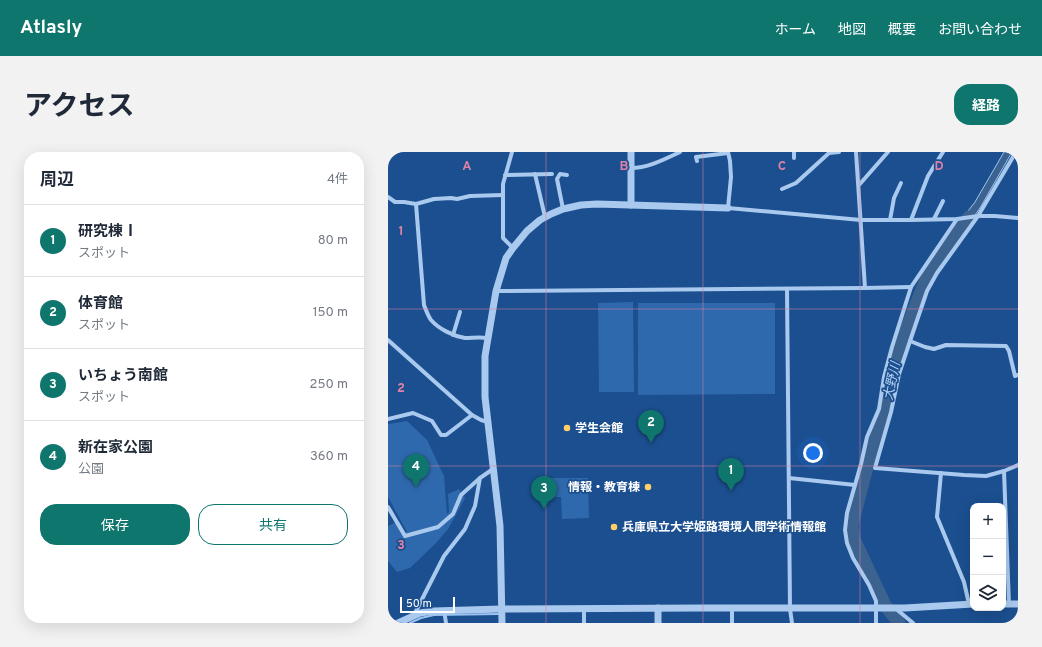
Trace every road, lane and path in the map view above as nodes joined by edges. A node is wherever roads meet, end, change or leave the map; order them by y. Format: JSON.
{"nodes":[{"id":1,"x":512,"y":152,"type":"edge"},
{"id":2,"x":631,"y":152,"type":"edge"},
{"id":3,"x":680,"y":152,"type":"edge"},
{"id":4,"x":794,"y":152,"type":"edge"},
{"id":5,"x":839,"y":152,"type":"edge"},
{"id":6,"x":856,"y":152,"type":"edge"},
{"id":7,"x":888,"y":152,"type":"edge"},
{"id":8,"x":943,"y":152,"type":"edge"},
{"id":9,"x":1016,"y":152,"type":"edge"},
{"id":10,"x":728,"y":153,"type":"edge"},
{"id":11,"x":794,"y":158,"type":"dead end"},
{"id":12,"x":697,"y":161,"type":"dead end"},
{"id":13,"x":631,"y":168,"type":"junction"},
{"id":14,"x":535,"y":174,"type":"junction"},
{"id":15,"x":552,"y":174,"type":"dead end"},
{"id":16,"x":567,"y":174,"type":"dead end"},
{"id":17,"x":505,"y":175,"type":"junction"},
{"id":18,"x":901,"y":183,"type":"dead end"},
{"id":19,"x":859,"y":185,"type":"junction"},
{"id":20,"x":782,"y":189,"type":"dead end"},
{"id":21,"x":503,"y":195,"type":"junction"},
{"id":22,"x":388,"y":196,"type":"edge"},
{"id":23,"x":943,"y":201,"type":"dead end"},
{"id":24,"x":416,"y":204,"type":"junction"},
{"id":25,"x":631,"y":205,"type":"junction"},
{"id":26,"x":728,"y":208,"type":"junction"},
{"id":27,"x":563,"y":209,"type":"junction"},
{"id":28,"x":978,"y":216,"type":"junction"},
{"id":29,"x":545,"y":217,"type":"junction"},
{"id":30,"x":959,"y":218,"type":"junction"},
{"id":31,"x":1018,"y":218,"type":"edge"},
{"id":32,"x":934,"y":219,"type":"junction"},
{"id":33,"x":862,"y":220,"type":"junction"},
{"id":34,"x":890,"y":220,"type":"junction"},
{"id":35,"x":911,"y":220,"type":"junction"},
{"id":36,"x":513,"y":248,"type":"junction"},
{"id":37,"x":911,"y":287,"type":"junction"},
{"id":38,"x":865,"y":288,"type":"junction"},
{"id":39,"x":787,"y":289,"type":"junction"},
{"id":40,"x":496,"y":291,"type":"junction"},
{"id":41,"x":460,"y":312,"type":"dead end"},
{"id":42,"x":453,"y":335,"type":"junction"},
{"id":43,"x":487,"y":338,"type":"junction"},
{"id":44,"x":388,"y":340,"type":"edge"},
{"id":45,"x":910,"y":341,"type":"junction"},
{"id":46,"x":1018,"y":375,"type":"edge"},
{"id":47,"x":472,"y":415,"type":"junction"},
{"id":48,"x":388,"y":419,"type":"edge"},
{"id":49,"x":488,"y":422,"type":"junction"},
{"id":50,"x":1018,"y":465,"type":"edge"},
{"id":51,"x":493,"y":470,"type":"junction"},
{"id":52,"x":1004,"y":471,"type":"junction"},
{"id":53,"x":941,"y":473,"type":"junction"},
{"id":54,"x":480,"y":478,"type":"junction"},
{"id":55,"x":789,"y":478,"type":"junction"},
{"id":56,"x":855,"y":485,"type":"junction"},
{"id":57,"x":388,"y":507,"type":"edge"},
{"id":58,"x":1006,"y":575,"type":"edge"},
{"id":59,"x":970,"y":601,"type":"edge"},
{"id":60,"x":970,"y":604,"type":"edge"},
{"id":61,"x":1006,"y":604,"type":"edge"},
{"id":62,"x":1018,"y":604,"type":"edge"},
{"id":63,"x":658,"y":608,"type":"junction"},
{"id":64,"x":732,"y":608,"type":"junction"},
{"id":65,"x":878,"y":608,"type":"junction"},
{"id":66,"x":895,"y":608,"type":"junction"},
{"id":67,"x":501,"y":609,"type":"junction"},
{"id":68,"x":584,"y":609,"type":"junction"},
{"id":69,"x":790,"y":609,"type":"junction"},
{"id":70,"x":444,"y":610,"type":"junction"},
{"id":71,"x":414,"y":616,"type":"junction"},
{"id":72,"x":398,"y":623,"type":"edge"},
{"id":73,"x":446,"y":623,"type":"edge"},
{"id":74,"x":502,"y":623,"type":"edge"},
{"id":75,"x":584,"y":623,"type":"edge"},
{"id":76,"x":658,"y":623,"type":"edge"},
{"id":77,"x":732,"y":623,"type":"edge"},
{"id":78,"x":792,"y":623,"type":"edge"},
{"id":79,"x":876,"y":623,"type":"edge"},
{"id":80,"x":913,"y":623,"type":"edge"}],
"edges":[{"from":1,"to":17,"type":"street"},
{"from":2,"to":13,"type":"street"},
{"from":3,"to":13,"type":"street"},
{"from":4,"to":11,"type":"street"},
{"from":5,"to":20,"type":"street"},
{"from":6,"to":19,"type":"street"},
{"from":7,"to":19,"type":"street"},
{"from":8,"to":35,"type":"street"},
{"from":9,"to":28,"type":"street"},
{"from":10,"to":12,"type":"street"},
{"from":10,"to":26,"type":"street"},
{"from":13,"to":25,"type":"street"},
{"from":14,"to":15,"type":"street"},
{"from":14,"to":17,"type":"street"},
{"from":14,"to":29,"type":"street"},
{"from":16,"to":27,"type":"street"},
{"from":17,"to":21,"type":"street"},
{"from":18,"to":34,"type":"street"},
{"from":19,"to":33,"type":"street"},
{"from":21,"to":24,"type":"street"},
{"from":21,"to":36,"type":"street"},
{"from":22,"to":24,"type":"street"},
{"from":23,"to":32,"type":"street"},
{"from":24,"to":42,"type":"street"},
{"from":25,"to":26,"type":"street"},
{"from":25,"to":27,"type":"street"},
{"from":26,"to":33,"type":"street"},
{"from":27,"to":29,"type":"street"},
{"from":28,"to":30,"type":"street"},
{"from":28,"to":31,"type":"street"},
{"from":28,"to":45,"type":"street"},
{"from":29,"to":36,"type":"street"},
{"from":30,"to":32,"type":"street"},
{"from":30,"to":37,"type":"street"},
{"from":32,"to":35,"type":"street"},
{"from":33,"to":34,"type":"street"},
{"from":33,"to":38,"type":"street"},
{"from":34,"to":35,"type":"street"},
{"from":36,"to":40,"type":"street"},
{"from":37,"to":38,"type":"street"},
{"from":37,"to":56,"type":"street"},
{"from":38,"to":39,"type":"street"},
{"from":39,"to":40,"type":"street"},
{"from":39,"to":55,"type":"street"},
{"from":40,"to":43,"type":"street"},
{"from":41,"to":42,"type":"street"},
{"from":42,"to":43,"type":"street"},
{"from":43,"to":49,"type":"street"},
{"from":44,"to":47,"type":"street"},
{"from":45,"to":46,"type":"street"},
{"from":45,"to":53,"type":"street"},
{"from":47,"to":48,"type":"street"},
{"from":47,"to":49,"type":"street"},
{"from":49,"to":51,"type":"street"},
{"from":50,"to":52,"type":"street"},
{"from":51,"to":54,"type":"street"},
{"from":51,"to":67,"type":"street"},
{"from":52,"to":53,"type":"street"},
{"from":52,"to":58,"type":"street"},
{"from":53,"to":59,"type":"street"},
{"from":54,"to":57,"type":"street"},
{"from":54,"to":71,"type":"street"},
{"from":55,"to":56,"type":"street"},
{"from":55,"to":69,"type":"street"},
{"from":56,"to":65,"type":"street"},
{"from":60,"to":66,"type":"street"},
{"from":61,"to":62,"type":"street"},
{"from":63,"to":64,"type":"street"},
{"from":63,"to":68,"type":"street"},
{"from":63,"to":76,"type":"street"},
{"from":64,"to":69,"type":"street"},
{"from":64,"to":77,"type":"street"},
{"from":65,"to":66,"type":"street"},
{"from":65,"to":69,"type":"street"},
{"from":65,"to":79,"type":"street"},
{"from":66,"to":80,"type":"street"},
{"from":67,"to":68,"type":"street"},
{"from":67,"to":70,"type":"street"},
{"from":67,"to":74,"type":"street"},
{"from":68,"to":75,"type":"street"},
{"from":69,"to":78,"type":"street"},
{"from":70,"to":71,"type":"street"},
{"from":70,"to":73,"type":"street"},
{"from":71,"to":72,"type":"street"}]}
